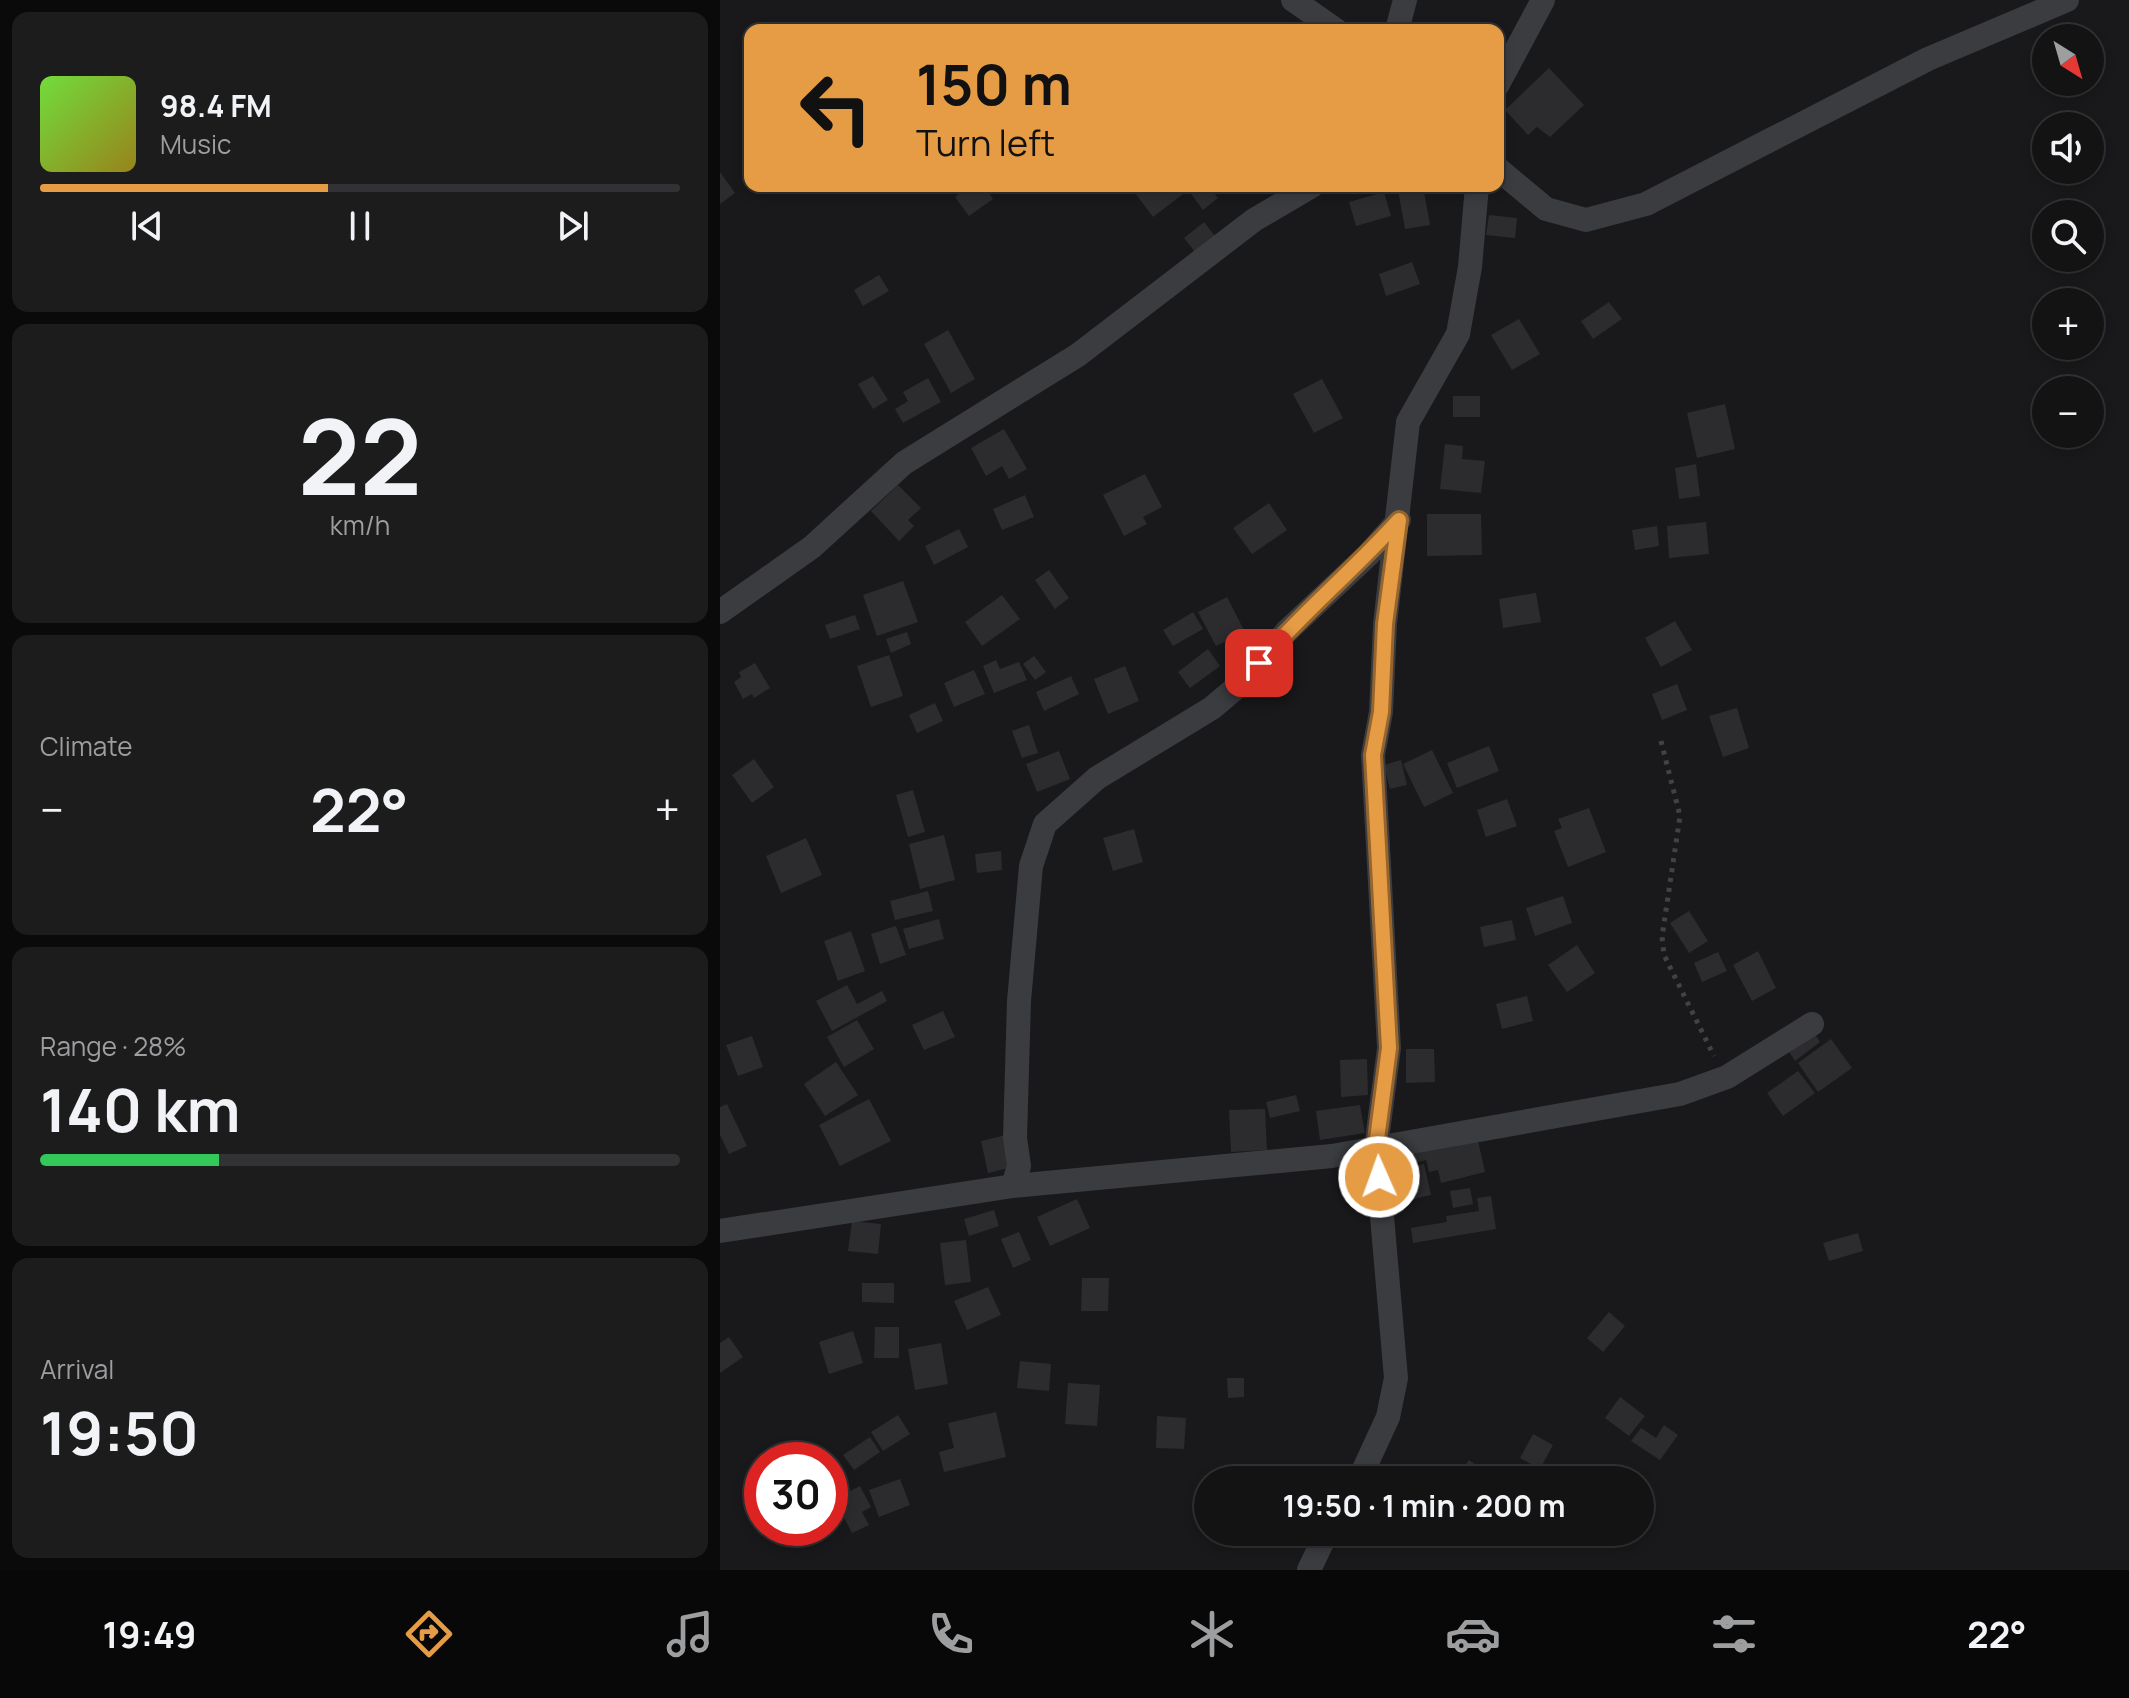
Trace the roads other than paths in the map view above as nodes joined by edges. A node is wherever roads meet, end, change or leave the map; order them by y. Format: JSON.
{"nodes":[{"id":1,"x":1293,"y":0,"type":"edge"},
{"id":2,"x":1405,"y":0,"type":"edge"},
{"id":3,"x":1543,"y":0,"type":"edge"},
{"id":4,"x":2067,"y":0,"type":"edge"},
{"id":5,"x":1327,"y":24,"type":"edge"},
{"id":6,"x":1399,"y":24,"type":"edge"},
{"id":7,"x":1504,"y":73,"type":"edge"},
{"id":8,"x":1504,"y":174,"type":"edge"},
{"id":9,"x":1302,"y":192,"type":"edge"},
{"id":10,"x":1476,"y":192,"type":"edge"},
{"id":11,"x":1399,"y":520,"type":"junction"},
{"id":12,"x":720,"y":612,"type":"edge"},
{"id":13,"x":1812,"y":1024,"type":"dead end"},
{"id":14,"x":1376,"y":1147,"type":"junction"},
{"id":15,"x":1013,"y":1186,"type":"junction"},
{"id":16,"x":720,"y":1231,"type":"edge"},
{"id":17,"x":1365,"y":1466,"type":"edge"},
{"id":18,"x":1323,"y":1546,"type":"edge"},
{"id":19,"x":1316,"y":1568,"type":"edge"}],
"edges":[{"from":1,"to":5,"type":"street"},
{"from":2,"to":6,"type":"street"},
{"from":3,"to":7,"type":"street"},
{"from":4,"to":8,"type":"street"},
{"from":9,"to":12,"type":"street"},
{"from":10,"to":11,"type":"street"},
{"from":11,"to":14,"type":"street"},
{"from":11,"to":15,"type":"street"},
{"from":13,"to":14,"type":"street"},
{"from":14,"to":15,"type":"street"},
{"from":14,"to":17,"type":"street"},
{"from":15,"to":16,"type":"street"},
{"from":18,"to":19,"type":"street"}]}
